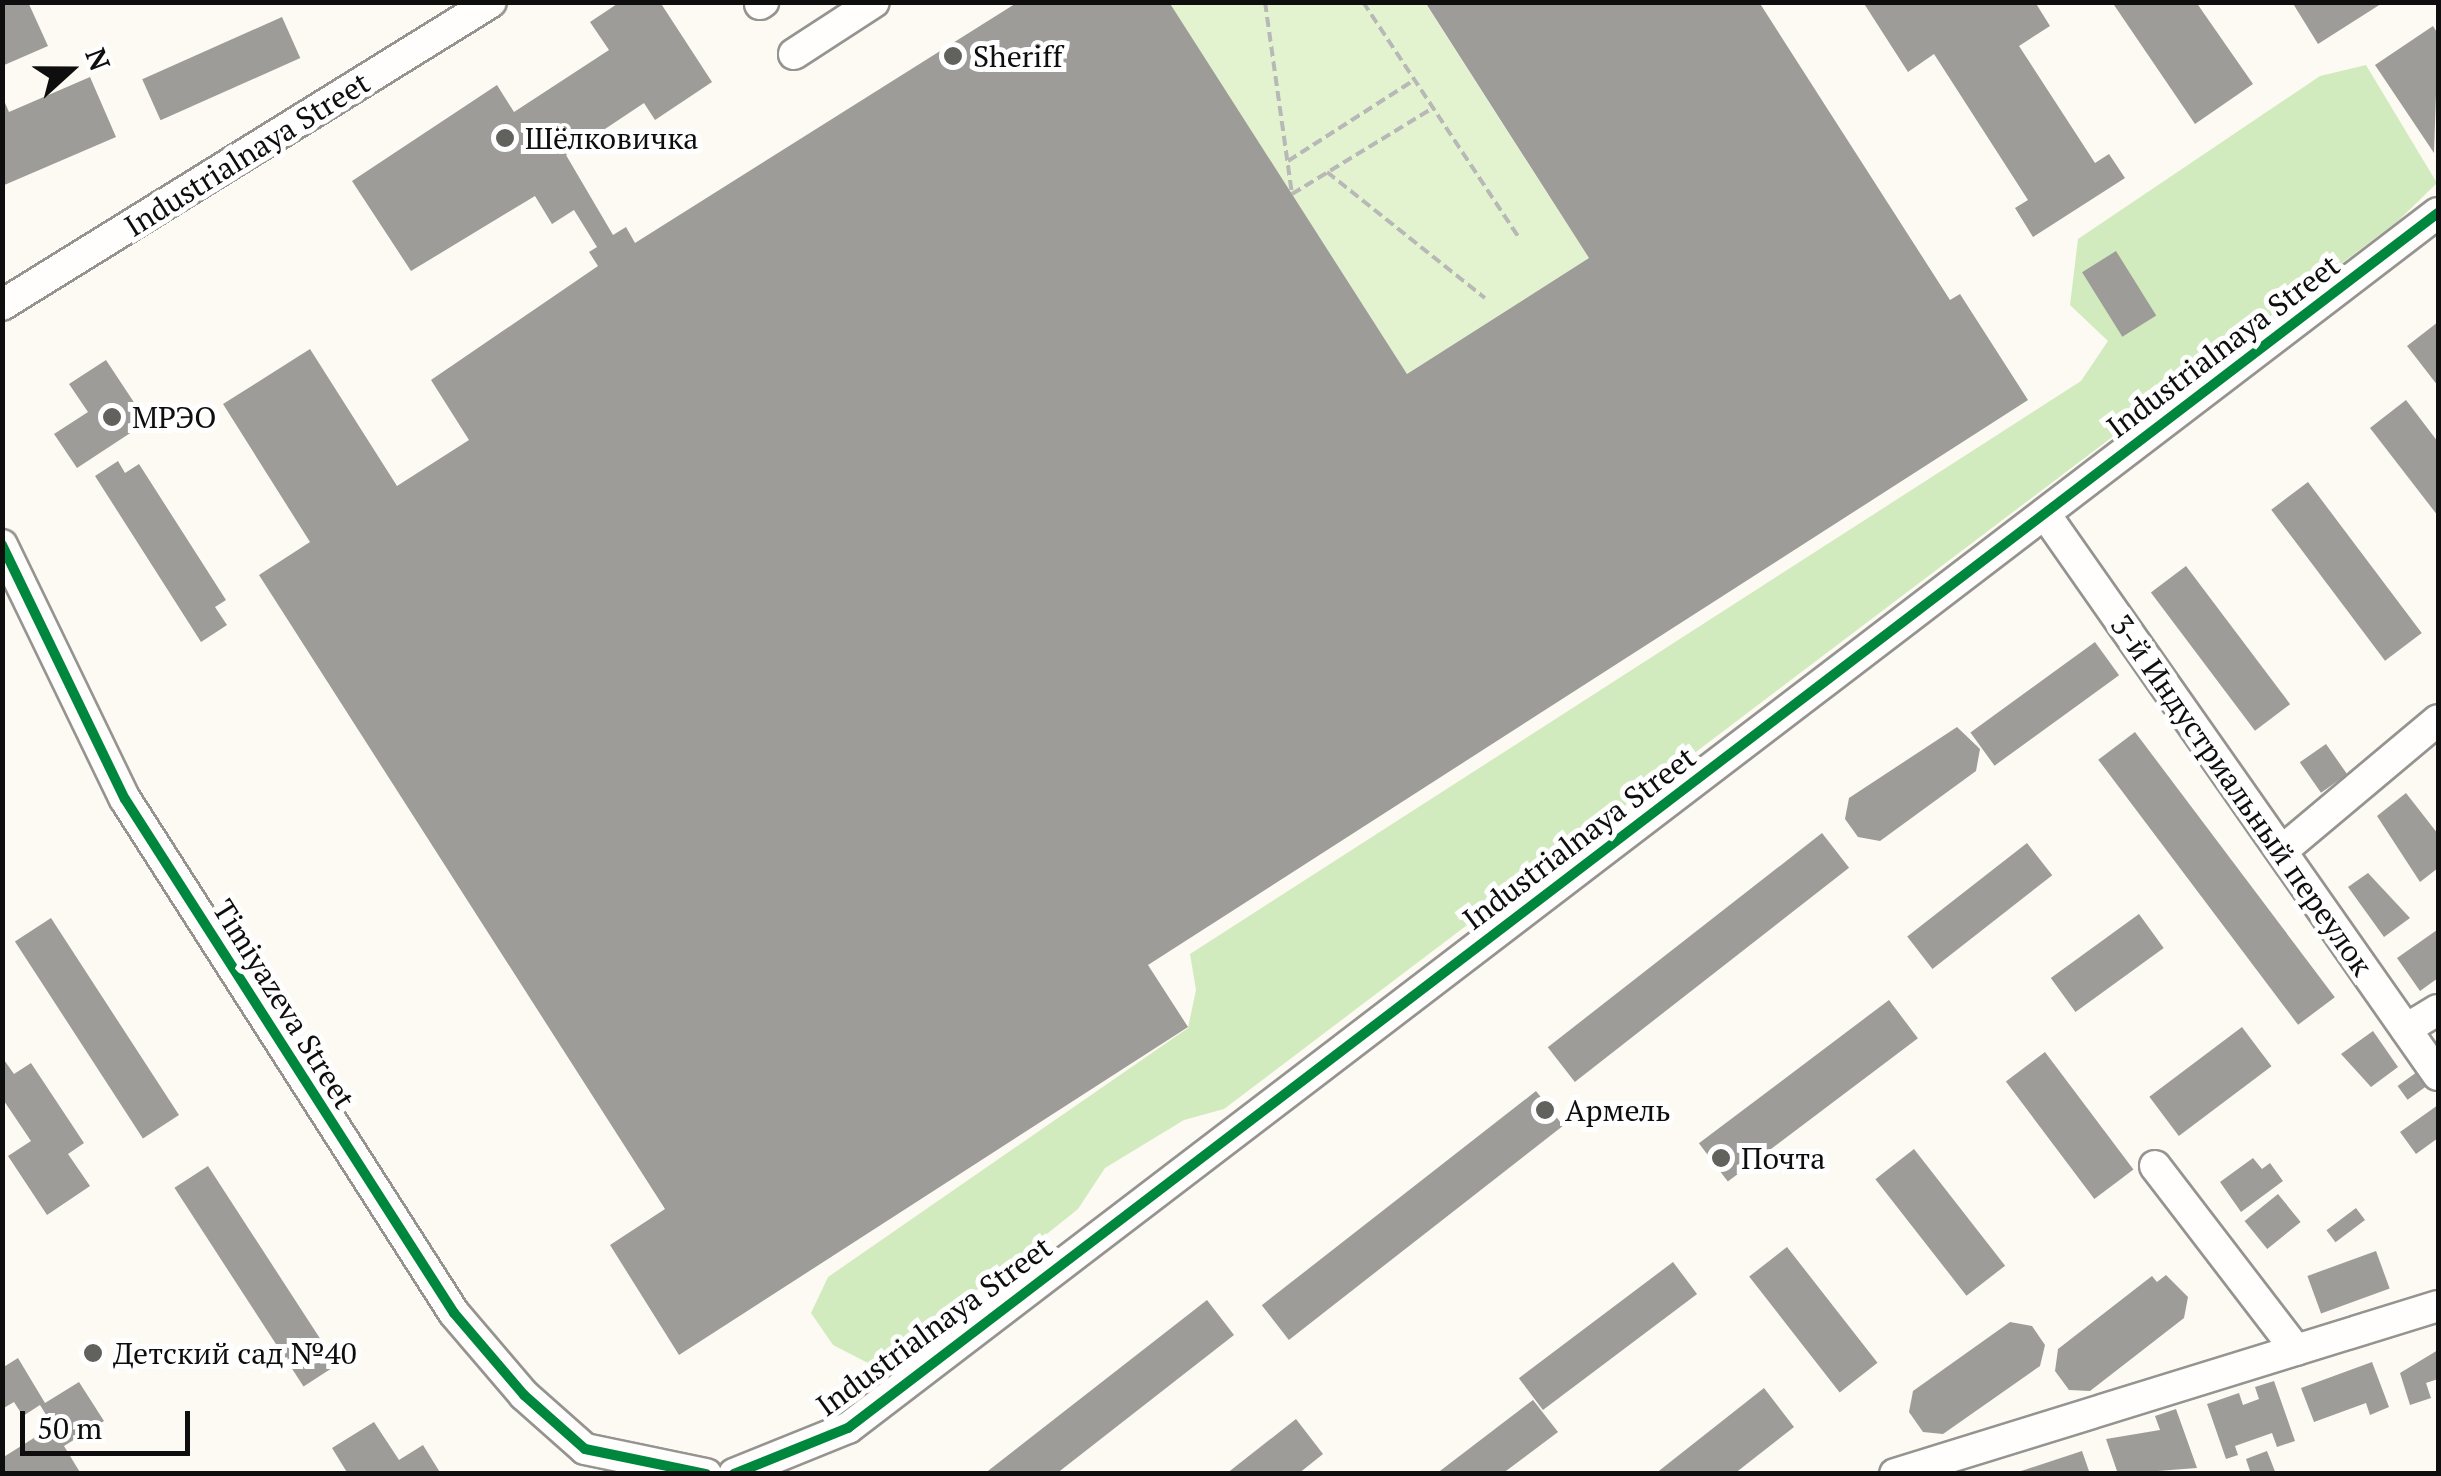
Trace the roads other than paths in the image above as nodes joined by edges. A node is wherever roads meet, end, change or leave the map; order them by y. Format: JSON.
{"nodes":[{"id":1,"x":491,"y":2,"type":"edge"},
{"id":2,"x":874,"y":2,"type":"edge"},
{"id":3,"x":794,"y":54,"type":"dead end"},
{"id":4,"x":2438,"y":213,"type":"edge"},
{"id":5,"x":2,"y":305,"type":"edge"},
{"id":6,"x":2045,"y":514,"type":"junction"},
{"id":7,"x":2,"y":545,"type":"edge"},
{"id":8,"x":2438,"y":720,"type":"edge"},
{"id":9,"x":2284,"y":850,"type":"junction"},
{"id":10,"x":2438,"y":1010,"type":"edge"},
{"id":11,"x":2406,"y":1029,"type":"junction"},
{"id":12,"x":2438,"y":1075,"type":"edge"},
{"id":13,"x":2155,"y":1166,"type":"dead end"},
{"id":14,"x":2438,"y":1306,"type":"edge"},
{"id":15,"x":2296,"y":1350,"type":"junction"},
{"id":16,"x":706,"y":1474,"type":"edge"},
{"id":17,"x":734,"y":1474,"type":"edge"},
{"id":18,"x":1895,"y":1474,"type":"edge"}],
"edges":[{"from":1,"to":5,"type":"street","name":"Industrialnaya Street"},
{"from":2,"to":3,"type":"street"},
{"from":4,"to":6,"type":"street","name":"Industrialnaya Street"},
{"from":6,"to":9,"type":"street","name":"3-й Индустриальный переулок"},
{"from":6,"to":17,"type":"street","name":"Industrialnaya Street"},
{"from":7,"to":16,"type":"street","name":"Timiyazeva Street"},
{"from":8,"to":9,"type":"street"},
{"from":9,"to":11,"type":"street","name":"3-й Индустриальный переулок"},
{"from":10,"to":11,"type":"street"},
{"from":11,"to":12,"type":"street","name":"3-й Индустриальный переулок"},
{"from":13,"to":15,"type":"street"},
{"from":14,"to":15,"type":"street"},
{"from":15,"to":18,"type":"street"}]}
